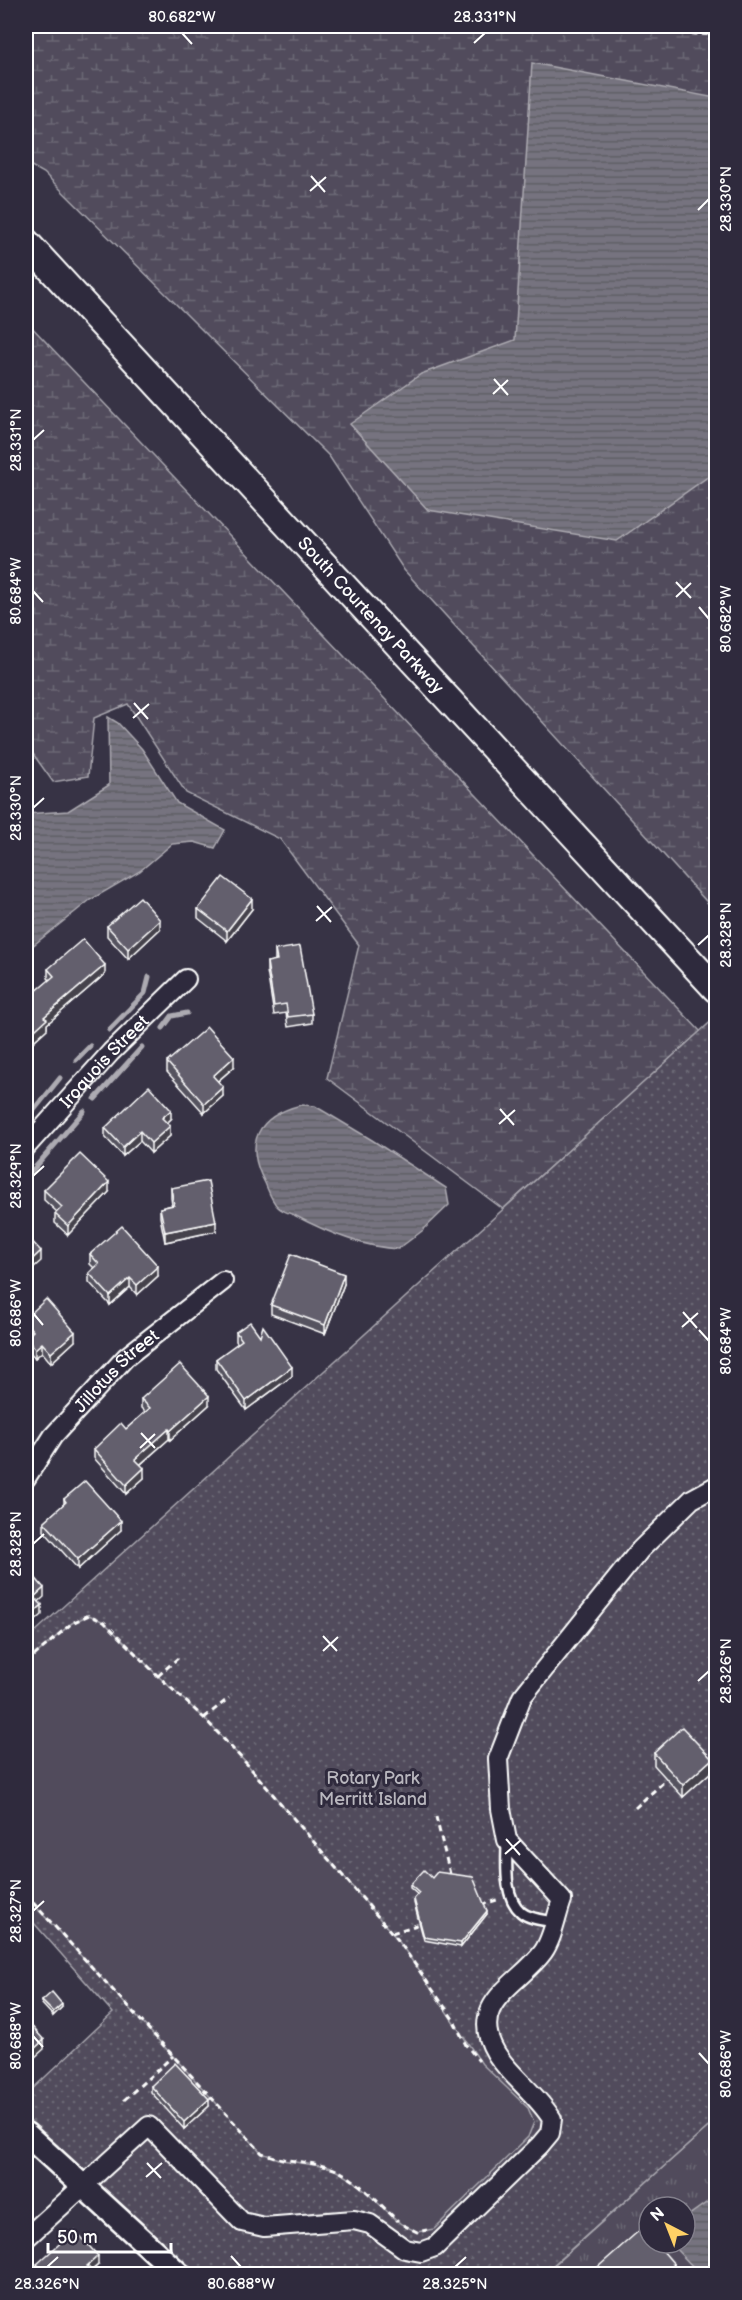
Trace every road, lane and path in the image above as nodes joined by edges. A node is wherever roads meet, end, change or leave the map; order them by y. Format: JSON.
{"nodes":[{"id":1,"x":629,"y":26,"type":"edge"},
{"id":2,"x":717,"y":35,"type":"edge"},
{"id":3,"x":26,"y":242,"type":"edge"},
{"id":4,"x":186,"y":979,"type":"dead end"},
{"id":5,"x":717,"y":989,"type":"edge"},
{"id":6,"x":26,"y":1147,"type":"edge"},
{"id":7,"x":223,"y":1281,"type":"dead end"},
{"id":8,"x":26,"y":1478,"type":"edge"},
{"id":9,"x":717,"y":1486,"type":"edge"},
{"id":10,"x":178,"y":1658,"type":"dead end"},
{"id":11,"x":26,"y":1663,"type":"edge"},
{"id":12,"x":158,"y":1676,"type":"junction"},
{"id":13,"x":229,"y":1698,"type":"dead end"},
{"id":14,"x":204,"y":1718,"type":"junction"},
{"id":15,"x":667,"y":1779,"type":"edge"},
{"id":16,"x":635,"y":1808,"type":"dead end"},
{"id":17,"x":436,"y":1817,"type":"dead end"},
{"id":18,"x":507,"y":1840,"type":"junction"},
{"id":19,"x":452,"y":1880,"type":"edge"},
{"id":20,"x":26,"y":1895,"type":"edge"},
{"id":21,"x":510,"y":1895,"type":"junction"},
{"id":22,"x":480,"y":1905,"type":"edge"},
{"id":23,"x":426,"y":1922,"type":"edge"},
{"id":24,"x":554,"y":1922,"type":"junction"},
{"id":25,"x":392,"y":1933,"type":"junction"},
{"id":26,"x":173,"y":2056,"type":"junction"},
{"id":27,"x":482,"y":2064,"type":"dead end"},
{"id":28,"x":124,"y":2100,"type":"dead end"},
{"id":29,"x":26,"y":2134,"type":"edge"},
{"id":30,"x":82,"y":2188,"type":"junction"},
{"id":31,"x":434,"y":2229,"type":"dead end"},
{"id":32,"x":26,"y":2238,"type":"edge"},
{"id":33,"x":179,"y":2274,"type":"edge"}],
"edges":[{"from":1,"to":2,"type":"path"},
{"from":3,"to":5,"type":"main road","name":"South Courtenay Parkway"},
{"from":4,"to":6,"type":"street","name":"Iroquois Street"},
{"from":7,"to":8,"type":"street","name":"Jillotus Street"},
{"from":9,"to":18,"type":"street"},
{"from":10,"to":12,"type":"path"},
{"from":11,"to":12,"type":"path"},
{"from":12,"to":14,"type":"path"},
{"from":13,"to":14,"type":"path"},
{"from":14,"to":25,"type":"path"},
{"from":15,"to":16,"type":"path"},
{"from":17,"to":19,"type":"path"},
{"from":18,"to":21,"type":"lane"},
{"from":18,"to":24,"type":"street"},
{"from":20,"to":26,"type":"path"},
{"from":21,"to":22,"type":"path"},
{"from":21,"to":24,"type":"lane"},
{"from":23,"to":25,"type":"path"},
{"from":24,"to":30,"type":"street"},
{"from":25,"to":27,"type":"path"},
{"from":26,"to":28,"type":"path"},
{"from":26,"to":31,"type":"path"},
{"from":29,"to":30,"type":"street"},
{"from":30,"to":32,"type":"street"},
{"from":30,"to":33,"type":"street"}]}
